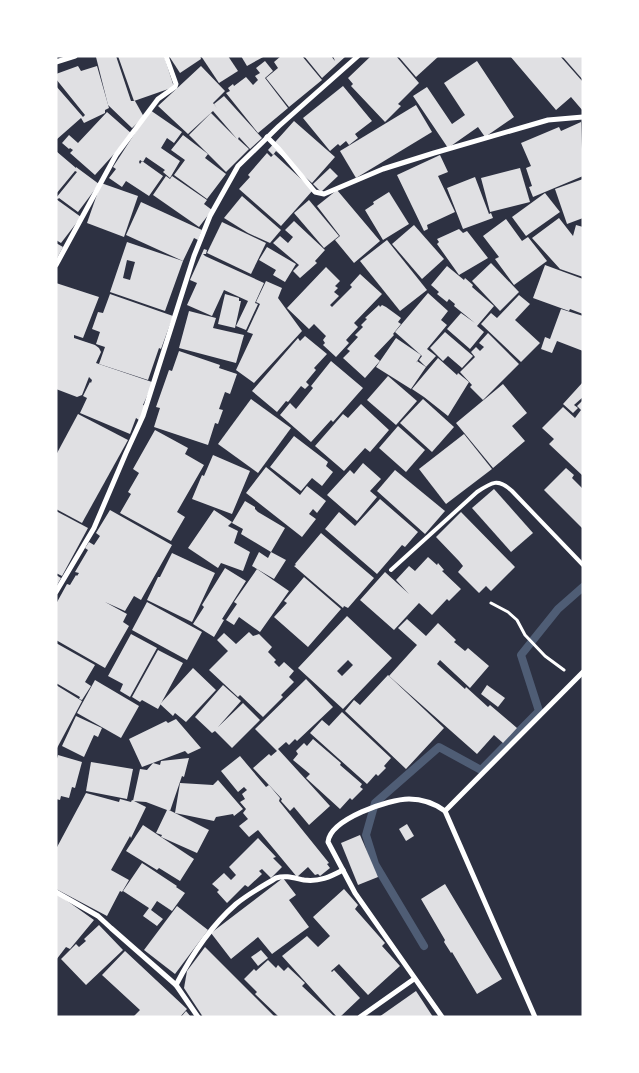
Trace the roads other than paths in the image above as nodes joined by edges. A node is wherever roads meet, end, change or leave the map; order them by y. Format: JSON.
{"nodes":[{"id":1,"x":75,"y":56,"type":"edge"},
{"id":2,"x":166,"y":56,"type":"edge"},
{"id":3,"x":358,"y":56,"type":"edge"},
{"id":4,"x":56,"y":62,"type":"edge"},
{"id":5,"x":583,"y":117,"type":"edge"},
{"id":6,"x":267,"y":137,"type":"junction"},
{"id":7,"x":56,"y":265,"type":"edge"},
{"id":8,"x":583,"y":565,"type":"edge"},
{"id":9,"x":391,"y":570,"type":"dead end"},
{"id":10,"x":56,"y":592,"type":"edge"},
{"id":11,"x":583,"y":672,"type":"edge"},
{"id":12,"x":445,"y":811,"type":"junction"},
{"id":13,"x":343,"y":870,"type":"junction"},
{"id":14,"x":56,"y":892,"type":"edge"},
{"id":15,"x":414,"y":979,"type":"junction"},
{"id":16,"x":176,"y":985,"type":"junction"},
{"id":17,"x":198,"y":1017,"type":"edge"},
{"id":18,"x":360,"y":1017,"type":"edge"},
{"id":19,"x":442,"y":1017,"type":"edge"},
{"id":20,"x":535,"y":1017,"type":"edge"}],
"edges":[{"from":1,"to":4,"type":"street"},
{"from":2,"to":7,"type":"street"},
{"from":3,"to":6,"type":"street"},
{"from":5,"to":6,"type":"street"},
{"from":6,"to":10,"type":"street"},
{"from":8,"to":9,"type":"lane"},
{"from":11,"to":12,"type":"street"},
{"from":12,"to":13,"type":"street"},
{"from":12,"to":20,"type":"street"},
{"from":13,"to":15,"type":"street"},
{"from":13,"to":16,"type":"street"},
{"from":14,"to":16,"type":"street"},
{"from":15,"to":18,"type":"street"},
{"from":15,"to":19,"type":"street"},
{"from":16,"to":17,"type":"street"}]}
